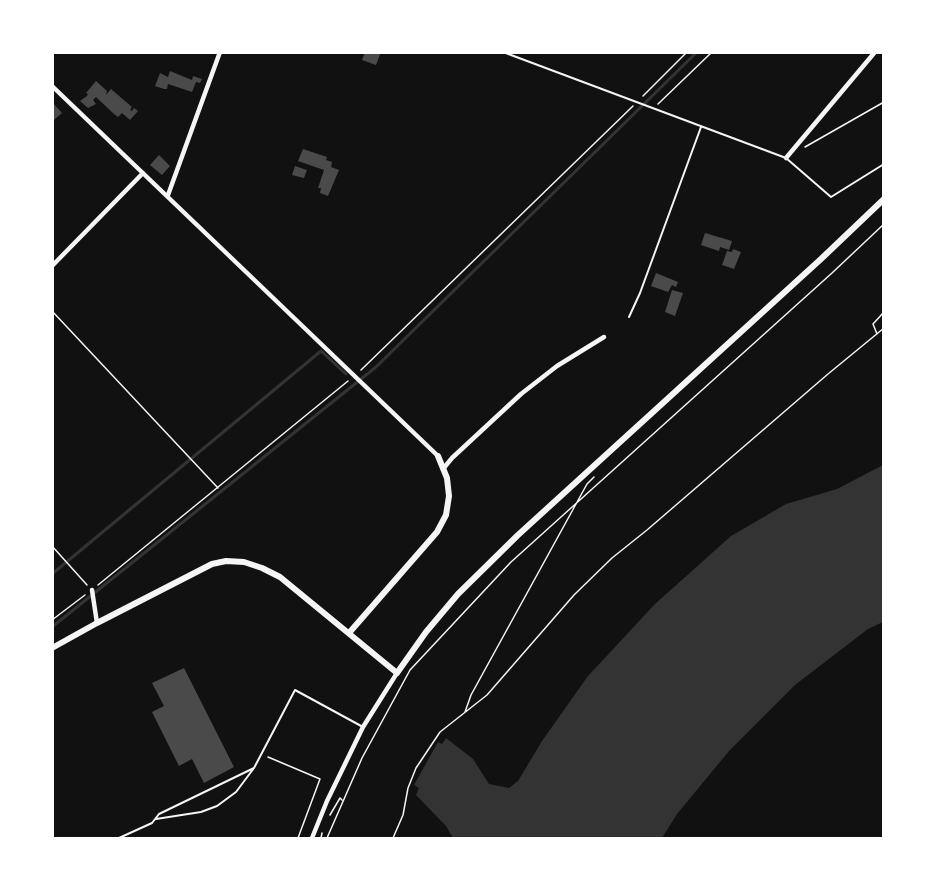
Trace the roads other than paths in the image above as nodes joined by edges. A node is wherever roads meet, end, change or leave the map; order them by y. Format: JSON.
{"nodes":[{"id":1,"x":220,"y":52,"type":"edge"},
{"id":2,"x":503,"y":52,"type":"edge"},
{"id":3,"x":875,"y":52,"type":"edge"},
{"id":4,"x":52,"y":86,"type":"edge"},
{"id":5,"x":701,"y":127,"type":"junction"},
{"id":6,"x":786,"y":158,"type":"junction"},
{"id":7,"x":884,"y":164,"type":"edge"},
{"id":8,"x":143,"y":173,"type":"junction"},
{"id":9,"x":168,"y":195,"type":"junction"},
{"id":10,"x":884,"y":199,"type":"edge"},
{"id":11,"x":52,"y":266,"type":"edge"},
{"id":12,"x":629,"y":317,"type":"dead end"},
{"id":13,"x":604,"y":338,"type":"dead end"},
{"id":14,"x":438,"y":456,"type":"joint"},
{"id":15,"x":443,"y":469,"type":"junction"},
{"id":16,"x":92,"y":590,"type":"road end"},
{"id":17,"x":97,"y":623,"type":"junction"},
{"id":18,"x":348,"y":633,"type":"junction"},
{"id":19,"x":52,"y":648,"type":"edge"},
{"id":20,"x":397,"y":673,"type":"junction"},
{"id":21,"x":363,"y":727,"type":"junction"},
{"id":22,"x":254,"y":768,"type":"junction"},
{"id":23,"x":156,"y":819,"type":"junction"},
{"id":24,"x":119,"y":838,"type":"edge"},
{"id":25,"x":312,"y":838,"type":"edge"}],
"edges":[{"from":1,"to":9,"type":"street"},
{"from":2,"to":5,"type":"lane"},
{"from":3,"to":6,"type":"street"},
{"from":4,"to":8,"type":"street"},
{"from":5,"to":6,"type":"lane"},
{"from":5,"to":12,"type":"lane"},
{"from":6,"to":7,"type":"lane"},
{"from":8,"to":9,"type":"street"},
{"from":8,"to":11,"type":"street"},
{"from":9,"to":14,"type":"street"},
{"from":10,"to":20,"type":"street"},
{"from":13,"to":15,"type":"street"},
{"from":14,"to":15,"type":"street"},
{"from":15,"to":18,"type":"street"},
{"from":16,"to":17,"type":"street"},
{"from":17,"to":18,"type":"street"},
{"from":17,"to":19,"type":"street"},
{"from":18,"to":20,"type":"street"},
{"from":20,"to":21,"type":"street"},
{"from":21,"to":22,"type":"lane"},
{"from":21,"to":25,"type":"street"},
{"from":22,"to":23,"type":"lane"},
{"from":22,"to":23,"type":"lane"},
{"from":23,"to":24,"type":"lane"}]}
